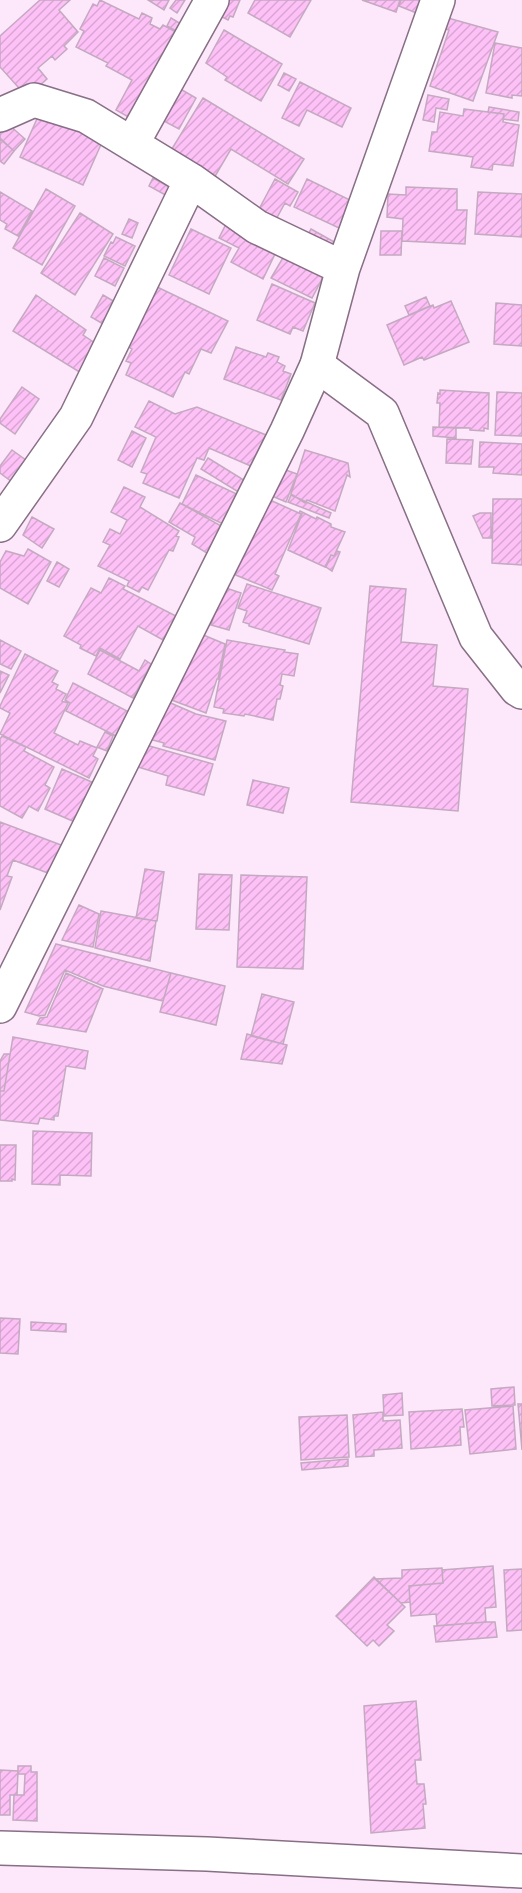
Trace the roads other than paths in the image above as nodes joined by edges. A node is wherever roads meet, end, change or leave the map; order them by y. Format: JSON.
{"nodes":[{"id":1,"x":212,"y":0,"type":"edge"},
{"id":2,"x":438,"y":0,"type":"edge"},
{"id":3,"x":0,"y":115,"type":"edge"},
{"id":4,"x":132,"y":144,"type":"junction"},
{"id":5,"x":191,"y":180,"type":"junction"},
{"id":6,"x":343,"y":268,"type":"junction"},
{"id":7,"x":317,"y":365,"type":"junction"},
{"id":8,"x":0,"y":525,"type":"edge"},
{"id":9,"x":522,"y":692,"type":"edge"},
{"id":10,"x":0,"y":1006,"type":"edge"},
{"id":11,"x":0,"y":1848,"type":"edge"},
{"id":12,"x":522,"y":1871,"type":"edge"}],
"edges":[{"from":1,"to":4,"type":"street"},
{"from":2,"to":6,"type":"street"},
{"from":3,"to":4,"type":"street"},
{"from":4,"to":5,"type":"street"},
{"from":5,"to":6,"type":"street"},
{"from":5,"to":8,"type":"street"},
{"from":6,"to":7,"type":"street"},
{"from":7,"to":9,"type":"street"},
{"from":7,"to":10,"type":"street"},
{"from":11,"to":12,"type":"street"}]}
